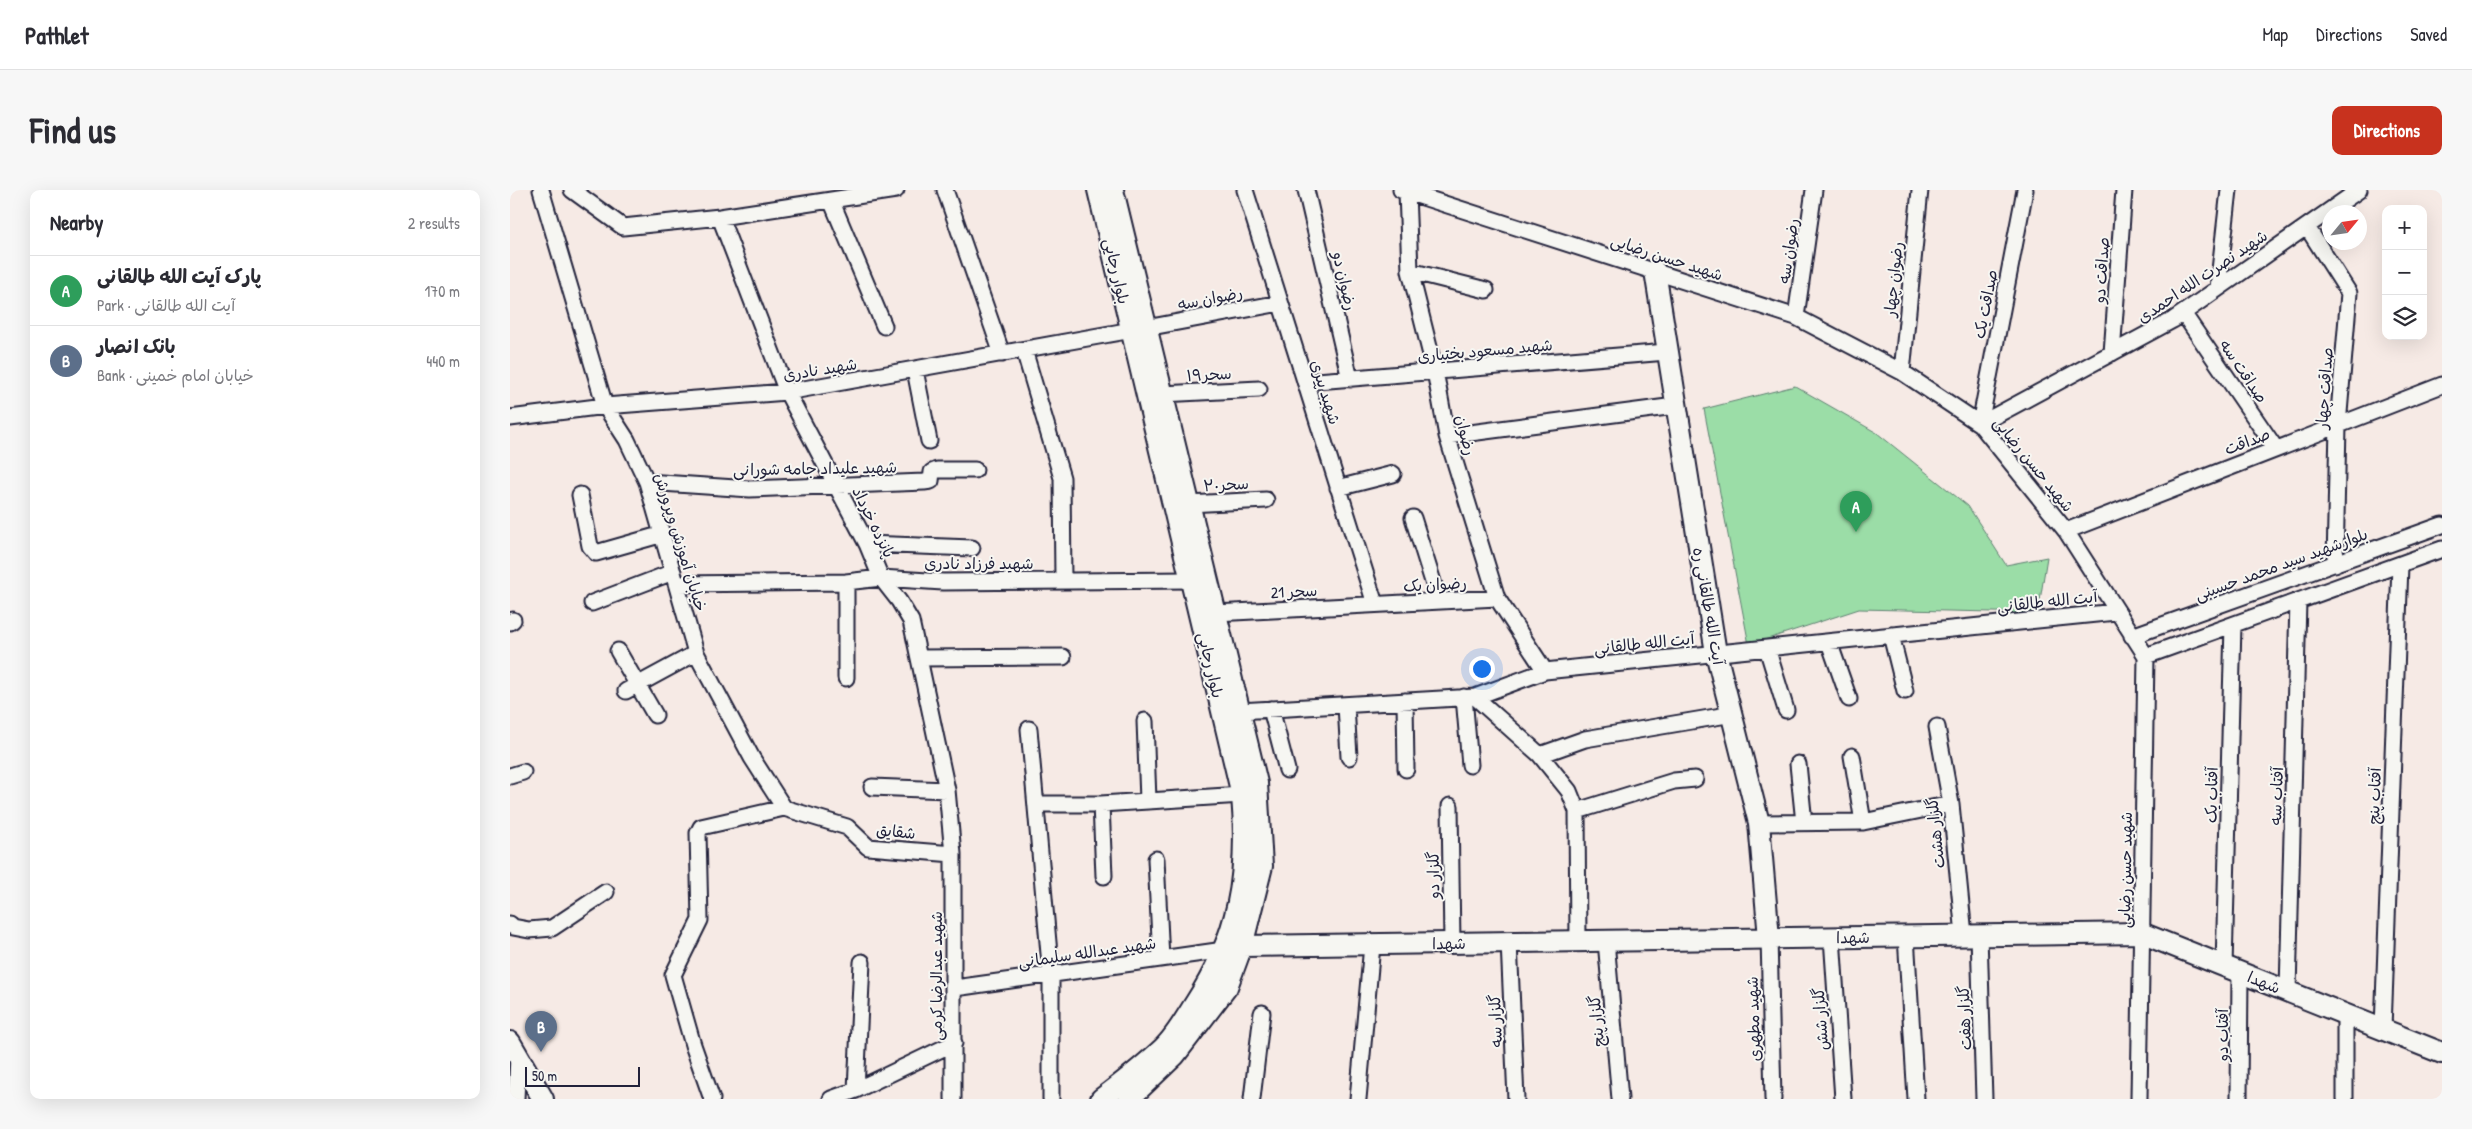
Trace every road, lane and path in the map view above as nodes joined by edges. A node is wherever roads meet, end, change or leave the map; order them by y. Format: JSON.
{"nodes":[{"id":1,"x":541,"y":190,"type":"edge"},
{"id":2,"x":572,"y":190,"type":"edge"},
{"id":3,"x":896,"y":190,"type":"edge"},
{"id":4,"x":945,"y":190,"type":"edge"},
{"id":5,"x":1111,"y":190,"type":"edge"},
{"id":6,"x":1245,"y":190,"type":"edge"},
{"id":7,"x":1306,"y":190,"type":"edge"},
{"id":8,"x":1814,"y":190,"type":"edge"},
{"id":9,"x":1920,"y":190,"type":"edge"},
{"id":10,"x":2026,"y":190,"type":"edge"},
{"id":11,"x":2124,"y":190,"type":"edge"},
{"id":12,"x":2229,"y":190,"type":"edge"},
{"id":13,"x":2359,"y":190,"type":"edge"},
{"id":14,"x":1404,"y":191,"type":"edge"},
{"id":15,"x":832,"y":200,"type":"junction"},
{"id":16,"x":720,"y":217,"type":"junction"},
{"id":17,"x":2307,"y":227,"type":"junction"},
{"id":18,"x":1655,"y":271,"type":"junction"},
{"id":19,"x":1410,"y":272,"type":"junction"},
{"id":20,"x":2218,"y":288,"type":"junction"},
{"id":21,"x":1486,"y":290,"type":"dead end"},
{"id":22,"x":1280,"y":303,"type":"junction"},
{"id":23,"x":2183,"y":313,"type":"junction"},
{"id":24,"x":1796,"y":317,"type":"junction"},
{"id":25,"x":884,"y":326,"type":"dead end"},
{"id":26,"x":1139,"y":329,"type":"junction"},
{"id":27,"x":1024,"y":350,"type":"junction"},
{"id":28,"x":1667,"y":352,"type":"junction"},
{"id":29,"x":2112,"y":353,"type":"junction"},
{"id":30,"x":1002,"y":354,"type":"junction"},
{"id":31,"x":915,"y":370,"type":"junction"},
{"id":32,"x":1435,"y":371,"type":"junction"},
{"id":33,"x":1902,"y":372,"type":"junction"},
{"id":34,"x":1350,"y":379,"type":"junction"},
{"id":35,"x":1305,"y":382,"type":"junction"},
{"id":36,"x":2442,"y":386,"type":"edge"},
{"id":37,"x":1258,"y":389,"type":"dead end"},
{"id":38,"x":787,"y":392,"type":"junction"},
{"id":39,"x":1162,"y":394,"type":"junction"},
{"id":40,"x":605,"y":406,"type":"junction"},
{"id":41,"x":1675,"y":406,"type":"junction"},
{"id":42,"x":510,"y":418,"type":"edge"},
{"id":43,"x":1980,"y":424,"type":"junction"},
{"id":44,"x":2338,"y":425,"type":"junction"},
{"id":45,"x":1447,"y":436,"type":"junction"},
{"id":46,"x":929,"y":440,"type":"dead end"},
{"id":47,"x":2276,"y":449,"type":"junction"},
{"id":48,"x":975,"y":470,"type":"dead end"},
{"id":49,"x":1393,"y":474,"type":"dead end"},
{"id":50,"x":647,"y":482,"type":"junction"},
{"id":51,"x":837,"y":486,"type":"junction"},
{"id":52,"x":1338,"y":488,"type":"junction"},
{"id":53,"x":580,"y":496,"type":"dead end"},
{"id":54,"x":1266,"y":500,"type":"dead end"},
{"id":55,"x":1188,"y":504,"type":"junction"},
{"id":56,"x":1413,"y":518,"type":"dead end"},
{"id":57,"x":2442,"y":525,"type":"edge"},
{"id":58,"x":2066,"y":531,"type":"junction"},
{"id":59,"x":663,"y":534,"type":"junction"},
{"id":60,"x":867,"y":544,"type":"junction"},
{"id":61,"x":972,"y":548,"type":"dead end"},
{"id":62,"x":2442,"y":549,"type":"edge"},
{"id":63,"x":2335,"y":564,"type":"junction"},
{"id":64,"x":2400,"y":565,"type":"junction"},
{"id":65,"x":675,"y":578,"type":"junction"},
{"id":66,"x":881,"y":578,"type":"junction"},
{"id":67,"x":1063,"y":580,"type":"junction"},
{"id":68,"x":1191,"y":580,"type":"junction"},
{"id":69,"x":846,"y":582,"type":"junction"},
{"id":70,"x":1497,"y":598,"type":"junction"},
{"id":71,"x":1439,"y":601,"type":"junction"},
{"id":72,"x":2298,"y":601,"type":"junction"},
{"id":73,"x":592,"y":603,"type":"dead end"},
{"id":74,"x":1375,"y":604,"type":"junction"},
{"id":75,"x":1215,"y":612,"type":"junction"},
{"id":76,"x":2116,"y":612,"type":"junction"},
{"id":77,"x":2233,"y":625,"type":"junction"},
{"id":78,"x":1891,"y":635,"type":"junction"},
{"id":79,"x":2132,"y":636,"type":"junction"},
{"id":80,"x":1829,"y":642,"type":"junction"},
{"id":81,"x":1767,"y":648,"type":"junction"},
{"id":82,"x":618,"y":651,"type":"dead end"},
{"id":83,"x":696,"y":652,"type":"junction"},
{"id":84,"x":1716,"y":653,"type":"junction"},
{"id":85,"x":2146,"y":656,"type":"junction"},
{"id":86,"x":1063,"y":657,"type":"dead end"},
{"id":87,"x":920,"y":658,"type":"junction"},
{"id":88,"x":1544,"y":671,"type":"junction"},
{"id":89,"x":846,"y":678,"type":"dead end"},
{"id":90,"x":631,"y":688,"type":"junction"},
{"id":91,"x":1905,"y":691,"type":"dead end"},
{"id":92,"x":1470,"y":697,"type":"junction"},
{"id":93,"x":1849,"y":700,"type":"dead end"},
{"id":94,"x":1405,"y":701,"type":"junction"},
{"id":95,"x":1346,"y":704,"type":"junction"},
{"id":96,"x":1271,"y":709,"type":"junction"},
{"id":97,"x":1786,"y":710,"type":"dead end"},
{"id":98,"x":1239,"y":711,"type":"junction"},
{"id":99,"x":1733,"y":714,"type":"junction"},
{"id":100,"x":655,"y":715,"type":"dead end"},
{"id":101,"x":1145,"y":721,"type":"dead end"},
{"id":102,"x":1937,"y":727,"type":"dead end"},
{"id":103,"x":1029,"y":729,"type":"dead end"},
{"id":104,"x":1540,"y":755,"type":"junction"},
{"id":105,"x":1349,"y":756,"type":"dead end"},
{"id":106,"x":1852,"y":756,"type":"dead end"},
{"id":107,"x":1798,"y":764,"type":"dead end"},
{"id":108,"x":1470,"y":765,"type":"dead end"},
{"id":109,"x":1406,"y":769,"type":"dead end"},
{"id":110,"x":1287,"y":770,"type":"dead end"},
{"id":111,"x":1695,"y":779,"type":"dead end"},
{"id":112,"x":872,"y":788,"type":"dead end"},
{"id":113,"x":947,"y":790,"type":"junction"},
{"id":114,"x":1242,"y":795,"type":"junction"},
{"id":115,"x":1148,"y":800,"type":"junction"},
{"id":116,"x":1036,"y":804,"type":"junction"},
{"id":117,"x":1101,"y":804,"type":"junction"},
{"id":118,"x":1951,"y":804,"type":"junction"},
{"id":119,"x":1450,"y":806,"type":"dead end"},
{"id":120,"x":784,"y":808,"type":"junction"},
{"id":121,"x":1577,"y":811,"type":"junction"},
{"id":122,"x":1862,"y":822,"type":"junction"},
{"id":123,"x":1758,"y":823,"type":"junction"},
{"id":124,"x":1804,"y":823,"type":"junction"},
{"id":125,"x":953,"y":854,"type":"junction"},
{"id":126,"x":1156,"y":859,"type":"dead end"},
{"id":127,"x":1104,"y":876,"type":"dead end"},
{"id":128,"x":606,"y":892,"type":"dead end"},
{"id":129,"x":510,"y":924,"type":"edge"},
{"id":130,"x":2142,"y":933,"type":"junction"},
{"id":131,"x":1971,"y":935,"type":"junction"},
{"id":132,"x":1906,"y":936,"type":"junction"},
{"id":133,"x":1832,"y":937,"type":"junction"},
{"id":134,"x":1769,"y":938,"type":"junction"},
{"id":135,"x":1578,"y":941,"type":"junction"},
{"id":136,"x":1606,"y":941,"type":"junction"},
{"id":137,"x":1509,"y":942,"type":"junction"},
{"id":138,"x":1452,"y":943,"type":"junction"},
{"id":139,"x":1372,"y":944,"type":"junction"},
{"id":140,"x":1233,"y":948,"type":"junction"},
{"id":141,"x":1161,"y":959,"type":"junction"},
{"id":142,"x":862,"y":962,"type":"dead end"},
{"id":143,"x":2232,"y":969,"type":"junction"},
{"id":144,"x":1051,"y":976,"type":"junction"},
{"id":145,"x":955,"y":988,"type":"junction"},
{"id":146,"x":2288,"y":991,"type":"junction"},
{"id":147,"x":1262,"y":1013,"type":"dead end"},
{"id":148,"x":2345,"y":1014,"type":"junction"},
{"id":149,"x":2383,"y":1030,"type":"junction"},
{"id":150,"x":954,"y":1043,"type":"junction"},
{"id":151,"x":513,"y":1049,"type":"edge"},
{"id":152,"x":2442,"y":1053,"type":"edge"},
{"id":153,"x":856,"y":1090,"type":"junction"},
{"id":154,"x":516,"y":1099,"type":"edge"},
{"id":155,"x":543,"y":1099,"type":"edge"},
{"id":156,"x":712,"y":1099,"type":"edge"},
{"id":157,"x":831,"y":1099,"type":"edge"},
{"id":158,"x":953,"y":1099,"type":"edge"},
{"id":159,"x":1052,"y":1099,"type":"edge"},
{"id":160,"x":1101,"y":1099,"type":"edge"},
{"id":161,"x":1129,"y":1099,"type":"edge"},
{"id":162,"x":1252,"y":1099,"type":"edge"},
{"id":163,"x":1358,"y":1099,"type":"edge"},
{"id":164,"x":1516,"y":1099,"type":"edge"},
{"id":165,"x":1620,"y":1099,"type":"edge"},
{"id":166,"x":1773,"y":1099,"type":"edge"},
{"id":167,"x":1843,"y":1099,"type":"edge"},
{"id":168,"x":1916,"y":1099,"type":"edge"},
{"id":169,"x":1984,"y":1099,"type":"edge"},
{"id":170,"x":2139,"y":1099,"type":"edge"},
{"id":171,"x":2239,"y":1099,"type":"edge"},
{"id":172,"x":2345,"y":1099,"type":"edge"}],
"edges":[{"from":1,"to":40,"type":"street","name":"خیابان آموزش وپرورش"},
{"from":2,"to":16,"type":"street"},
{"from":3,"to":15,"type":"street"},
{"from":4,"to":30,"type":"street"},
{"from":5,"to":26,"type":"street","name":"بلوار رجایی"},
{"from":6,"to":22,"type":"street","name":"شهید پیری"},
{"from":7,"to":34,"type":"street","name":"رضوان دو"},
{"from":8,"to":24,"type":"street","name":"رضوان سه"},
{"from":9,"to":33,"type":"street","name":"رضوان چهار"},
{"from":10,"to":43,"type":"street","name":"صداقت یک"},
{"from":11,"to":29,"type":"street","name":"صداقت دو"},
{"from":12,"to":20,"type":"street"},
{"from":13,"to":17,"type":"street","name":"شهید نصرت الله احمدی"},
{"from":14,"to":18,"type":"street","name":"شهید حسن رضایی"},
{"from":14,"to":19,"type":"street","name":"رضوان"},
{"from":15,"to":16,"type":"street"},
{"from":15,"to":25,"type":"street"},
{"from":16,"to":38,"type":"street","name":"پانزده خرداد"},
{"from":17,"to":20,"type":"street","name":"شهید نصرت الله احمدی"},
{"from":17,"to":44,"type":"street","name":"صداقت چهار"},
{"from":18,"to":24,"type":"street","name":"شهید حسن رضایی"},
{"from":18,"to":28,"type":"street","name":"آیت الله طالقانی ره"},
{"from":19,"to":21,"type":"street"},
{"from":19,"to":32,"type":"street","name":"رضوان"},
{"from":20,"to":23,"type":"street","name":"شهید نصرت الله احمدی"},
{"from":22,"to":26,"type":"street","name":"رضوان سه"},
{"from":22,"to":35,"type":"street","name":"شهید پیری"},
{"from":23,"to":29,"type":"street","name":"شهید نصرت الله احمدی"},
{"from":23,"to":47,"type":"street","name":"صداقت سه"},
{"from":24,"to":33,"type":"street","name":"شهید حسن رضایی"},
{"from":26,"to":27,"type":"street","name":"شهید نادری"},
{"from":26,"to":39,"type":"street","name":"بلوار رجایی"},
{"from":26,"to":68,"type":"street","name":"بلوار رجایی"},
{"from":27,"to":30,"type":"street","name":"شهید نادری"},
{"from":27,"to":67,"type":"street"},
{"from":28,"to":32,"type":"street","name":"شهید مسعود بختیاری"},
{"from":28,"to":41,"type":"street","name":"آیت الله طالقانی ره"},
{"from":29,"to":43,"type":"street","name":"شهید نصرت الله احمدی"},
{"from":30,"to":31,"type":"street","name":"شهید نادری"},
{"from":31,"to":38,"type":"street","name":"شهید نادری"},
{"from":31,"to":46,"type":"street"},
{"from":32,"to":34,"type":"street","name":"شهید مسعود بختیاری"},
{"from":32,"to":45,"type":"street","name":"رضوان"},
{"from":33,"to":43,"type":"street","name":"شهید حسن رضایی"},
{"from":34,"to":35,"type":"street","name":"شهید مسعود بختیاری"},
{"from":35,"to":52,"type":"street","name":"شهید پیری"},
{"from":36,"to":44,"type":"street","name":"صداقت"},
{"from":37,"to":39,"type":"street","name":"سحر۱۹"},
{"from":38,"to":40,"type":"street","name":"شهید نادری"},
{"from":38,"to":51,"type":"street","name":"پانزده خرداد"},
{"from":39,"to":55,"type":"street","name":"بلوار رجایی"},
{"from":40,"to":42,"type":"street","name":"شهید نادری"},
{"from":40,"to":50,"type":"street","name":"خیابان آموزش وپرورش"},
{"from":41,"to":45,"type":"street"},
{"from":41,"to":84,"type":"street","name":"آیت الله طالقانی ره"},
{"from":43,"to":58,"type":"street","name":"شهید حسن رضایی"},
{"from":44,"to":47,"type":"street","name":"صداقت"},
{"from":44,"to":63,"type":"street","name":"صداقت چهار"},
{"from":45,"to":70,"type":"street","name":"رضوان"},
{"from":47,"to":58,"type":"street","name":"صداقت"},
{"from":48,"to":51,"type":"street","name":"شهید علیداد جامه شورانی"},
{"from":49,"to":52,"type":"street"},
{"from":50,"to":51,"type":"street","name":"شهید علیداد جامه شورانی"},
{"from":50,"to":59,"type":"street","name":"خیابان آموزش وپرورش"},
{"from":51,"to":60,"type":"street","name":"پانزده خرداد"},
{"from":52,"to":74,"type":"street","name":"شهید پیری"},
{"from":53,"to":59,"type":"street"},
{"from":54,"to":55,"type":"street","name":"سحر۲۰"},
{"from":55,"to":75,"type":"street","name":"بلوار رجایی"},
{"from":56,"to":71,"type":"street"},
{"from":57,"to":63,"type":"street","name":"بلوارشهید سید محمد حسینی"},
{"from":58,"to":76,"type":"street","name":"شهید حسن رضایی"},
{"from":59,"to":65,"type":"street","name":"خیابان آموزش وپرورش"},
{"from":60,"to":61,"type":"street"},
{"from":60,"to":66,"type":"street","name":"پانزده خرداد"},
{"from":62,"to":64,"type":"street"},
{"from":63,"to":79,"type":"street","name":"بلوارشهید سید محمد حسینی"},
{"from":64,"to":72,"type":"street"},
{"from":64,"to":149,"type":"street","name":"آفتاب پنج"},
{"from":65,"to":69,"type":"street","name":"شهید فرزاد نادری"},
{"from":65,"to":73,"type":"street"},
{"from":65,"to":83,"type":"street","name":"خیابان آموزش وپرورش"},
{"from":66,"to":67,"type":"street","name":"شهید فرزاد نادری"},
{"from":66,"to":69,"type":"street","name":"شهید فرزاد نادری"},
{"from":66,"to":87,"type":"street","name":"پانزده خرداد"},
{"from":67,"to":68,"type":"street","name":"شهید فرزاد نادری"},
{"from":68,"to":114,"type":"street","name":"بلوار رجایی"},
{"from":69,"to":89,"type":"street"},
{"from":70,"to":71,"type":"street","name":"رضوان یک"},
{"from":70,"to":88,"type":"street","name":"رضوان"},
{"from":71,"to":74,"type":"street","name":"رضوان یک"},
{"from":72,"to":77,"type":"street"},
{"from":72,"to":146,"type":"street","name":"آفتاب سه"},
{"from":74,"to":75,"type":"street","name":"سحر 21"},
{"from":75,"to":98,"type":"street","name":"بلوار رجایی"},
{"from":76,"to":78,"type":"street","name":"آیت الله طالقانی"},
{"from":76,"to":79,"type":"street","name":"شهید حسن رضایی"},
{"from":77,"to":85,"type":"street"},
{"from":77,"to":143,"type":"street","name":"آفتاب یک"},
{"from":78,"to":80,"type":"street","name":"آیت الله طالقانی"},
{"from":78,"to":91,"type":"street"},
{"from":79,"to":85,"type":"street","name":"شهید حسن رضایی"},
{"from":80,"to":81,"type":"street","name":"آیت الله طالقانی"},
{"from":80,"to":93,"type":"street"},
{"from":81,"to":84,"type":"street","name":"آیت الله طالقانی"},
{"from":81,"to":97,"type":"street"},
{"from":82,"to":90,"type":"street"},
{"from":83,"to":90,"type":"street"},
{"from":83,"to":120,"type":"street","name":"خیابان آموزش وپرورش"},
{"from":84,"to":88,"type":"street","name":"آیت الله طالقانی"},
{"from":84,"to":99,"type":"street","name":"آیت الله طالقانی ره"},
{"from":85,"to":130,"type":"street","name":"شهید حسن رضایی"},
{"from":86,"to":87,"type":"street"},
{"from":87,"to":113,"type":"street","name":"پانزده خرداد"},
{"from":88,"to":92,"type":"street","name":"آیت الله طالقانی"},
{"from":90,"to":100,"type":"street"},
{"from":92,"to":94,"type":"street","name":"آیت الله طالقانی"},
{"from":92,"to":104,"type":"street"},
{"from":92,"to":108,"type":"street"},
{"from":94,"to":95,"type":"street","name":"آیت الله طالقانی"},
{"from":94,"to":109,"type":"street"},
{"from":95,"to":96,"type":"street","name":"آیت الله طالقانی"},
{"from":95,"to":105,"type":"street"},
{"from":96,"to":98,"type":"street","name":"آیت الله طالقانی"},
{"from":96,"to":110,"type":"street"},
{"from":98,"to":140,"type":"street","name":"بلوار رجایی"},
{"from":99,"to":104,"type":"street"},
{"from":99,"to":123,"type":"street","name":"آیت الله طالقانی ره"},
{"from":101,"to":115,"type":"street"},
{"from":102,"to":118,"type":"street","name":"گلزار هشت"},
{"from":103,"to":116,"type":"street"},
{"from":104,"to":121,"type":"street"},
{"from":106,"to":122,"type":"street"},
{"from":107,"to":124,"type":"street"},
{"from":111,"to":121,"type":"street"},
{"from":112,"to":113,"type":"street"},
{"from":113,"to":125,"type":"street","name":"پانزده خرداد"},
{"from":114,"to":115,"type":"street"},
{"from":114,"to":140,"type":"street","name":"بلوار رجایی"},
{"from":115,"to":117,"type":"street"},
{"from":116,"to":117,"type":"street"},
{"from":116,"to":144,"type":"street"},
{"from":117,"to":127,"type":"street"},
{"from":118,"to":122,"type":"street"},
{"from":118,"to":131,"type":"street","name":"گلزار هشت"},
{"from":119,"to":138,"type":"street","name":"گلزار دو"},
{"from":120,"to":125,"type":"street","name":"شقایق"},
{"from":120,"to":156,"type":"street"},
{"from":121,"to":135,"type":"street"},
{"from":122,"to":124,"type":"street"},
{"from":123,"to":124,"type":"street"},
{"from":123,"to":134,"type":"street","name":"آیت الله طالقانی ره"},
{"from":125,"to":145,"type":"street","name":"شهید عبدالرضا کرمی"},
{"from":126,"to":141,"type":"street"},
{"from":128,"to":129,"type":"street"},
{"from":130,"to":131,"type":"street","name":"شهدا"},
{"from":130,"to":143,"type":"street","name":"شهدا"},
{"from":130,"to":170,"type":"street","name":"شهید حسن رضایی"},
{"from":131,"to":132,"type":"street","name":"شهدا"},
{"from":131,"to":169,"type":"street","name":"گلزار هفت"},
{"from":132,"to":133,"type":"street","name":"شهدا"},
{"from":132,"to":168,"type":"street"},
{"from":133,"to":134,"type":"street","name":"شهدا"},
{"from":133,"to":167,"type":"street","name":"گلزار شش"},
{"from":134,"to":136,"type":"street","name":"شهدا"},
{"from":134,"to":166,"type":"street","name":"شهید مطهری"},
{"from":135,"to":136,"type":"street","name":"شهدا"},
{"from":135,"to":137,"type":"street","name":"شهدا"},
{"from":136,"to":165,"type":"street","name":"گلزار پنج"},
{"from":137,"to":138,"type":"street","name":"شهدا"},
{"from":137,"to":164,"type":"street","name":"گلزار سه"},
{"from":138,"to":139,"type":"street","name":"شهدا"},
{"from":139,"to":140,"type":"street","name":"شهدا"},
{"from":139,"to":163,"type":"street"},
{"from":140,"to":141,"type":"street","name":"شهید عبدالله سلیمانی"},
{"from":140,"to":160,"type":"street","name":"بلوار رجایی"},
{"from":140,"to":161,"type":"street","name":"بلوار رجایی"},
{"from":141,"to":144,"type":"street","name":"شهید عبدالله سلیمانی"},
{"from":142,"to":153,"type":"street"},
{"from":143,"to":146,"type":"street","name":"شهدا"},
{"from":143,"to":171,"type":"street","name":"آفتاب دو"},
{"from":144,"to":145,"type":"street","name":"شهید عبدالله سلیمانی"},
{"from":144,"to":159,"type":"street"},
{"from":145,"to":150,"type":"street","name":"شهید عبدالرضا کرمی"},
{"from":146,"to":148,"type":"street","name":"شهدا"},
{"from":147,"to":162,"type":"street"},
{"from":148,"to":149,"type":"street","name":"شهدا"},
{"from":148,"to":172,"type":"street"},
{"from":149,"to":152,"type":"street","name":"شهدا"},
{"from":150,"to":153,"type":"street"},
{"from":150,"to":158,"type":"street","name":"شهید عبدالرضا کرمی"},
{"from":151,"to":154,"type":"street"},
{"from":151,"to":155,"type":"street"},
{"from":153,"to":157,"type":"street"}]}
